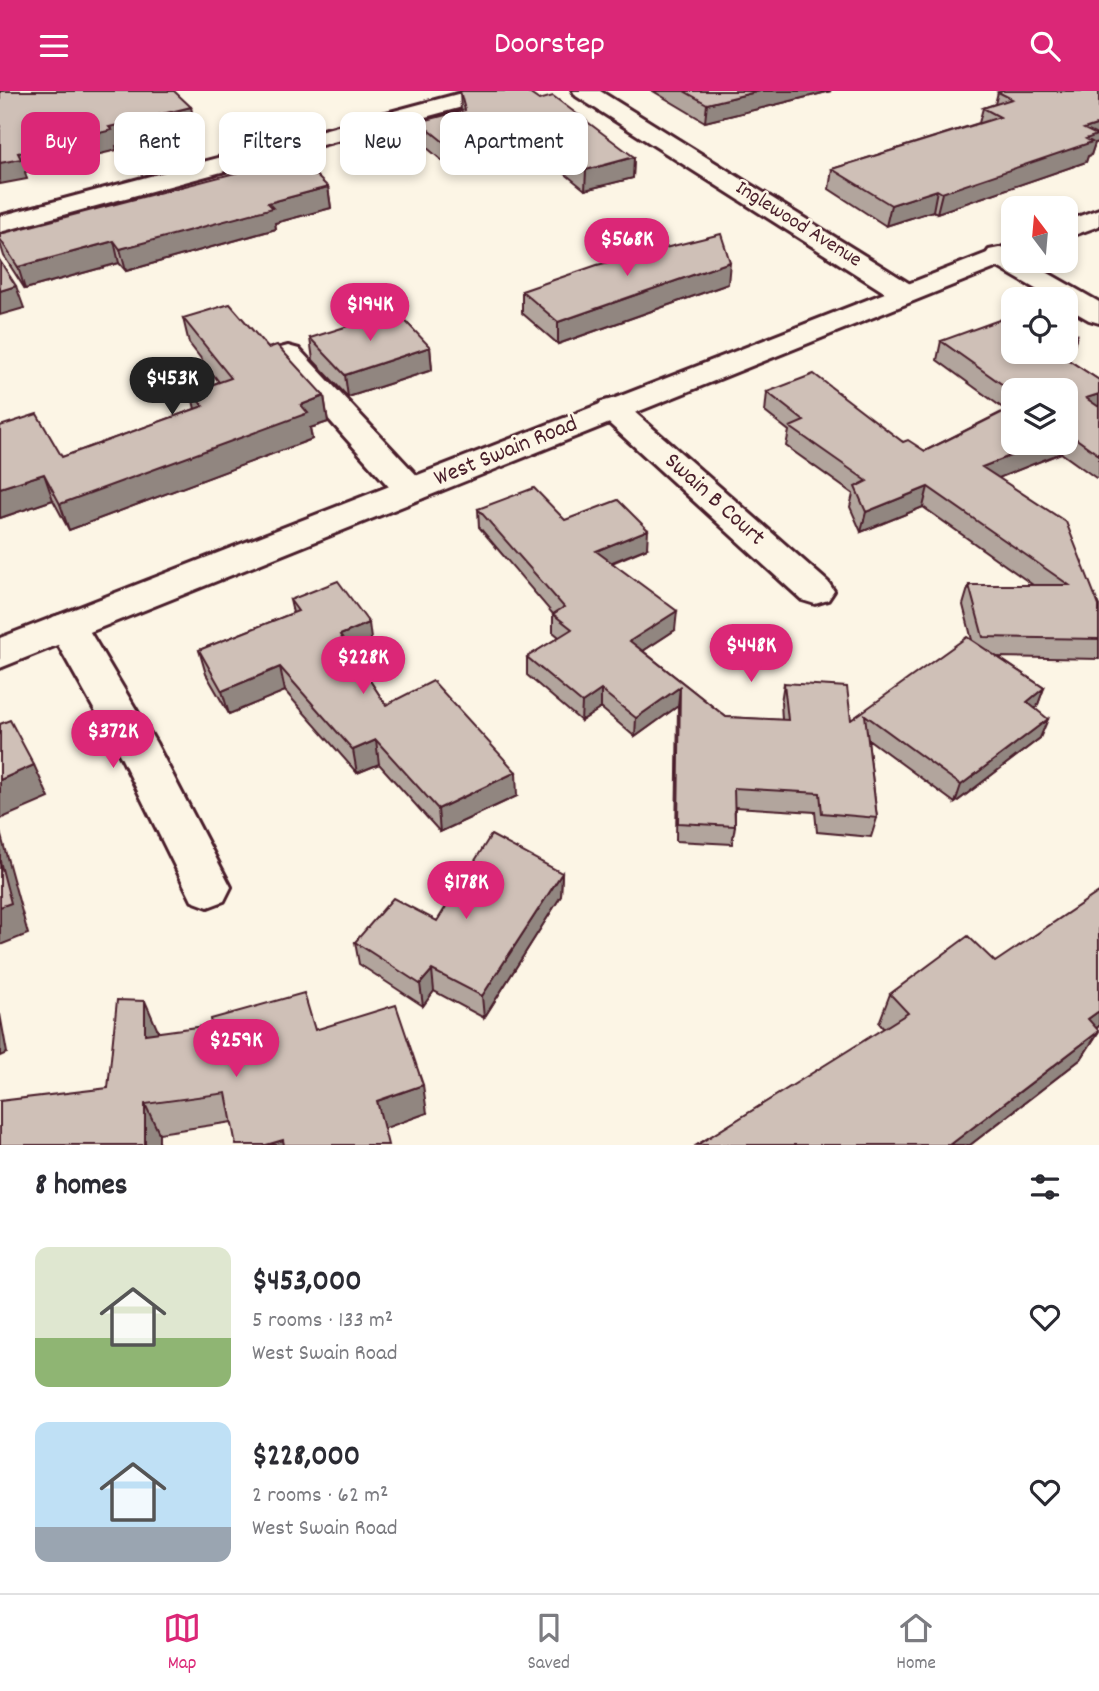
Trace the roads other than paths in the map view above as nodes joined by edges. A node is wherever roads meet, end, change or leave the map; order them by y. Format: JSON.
{"nodes":[{"id":1,"x":495,"y":91,"type":"edge"},
{"id":2,"x":584,"y":91,"type":"edge"},
{"id":3,"x":1099,"y":217,"type":"edge"},
{"id":4,"x":0,"y":224,"type":"edge"},
{"id":5,"x":1078,"y":225,"type":"edge"},
{"id":6,"x":1001,"y":255,"type":"edge"},
{"id":7,"x":1036,"y":273,"type":"edge"},
{"id":8,"x":905,"y":293,"type":"junction"},
{"id":9,"x":1099,"y":314,"type":"edge"},
{"id":10,"x":288,"y":355,"type":"edge"},
{"id":11,"x":612,"y":409,"type":"junction"},
{"id":12,"x":411,"y":490,"type":"junction"},
{"id":13,"x":815,"y":591,"type":"dead end"},
{"id":14,"x":67,"y":627,"type":"junction"},
{"id":15,"x":0,"y":654,"type":"edge"},
{"id":16,"x":208,"y":887,"type":"dead end"}],
"edges":[{"from":1,"to":4,"type":"street"},
{"from":2,"to":8,"type":"street","name":"Inglewood Avenue"},
{"from":3,"to":5,"type":"street"},
{"from":6,"to":8,"type":"street","name":"West Swain Road"},
{"from":7,"to":9,"type":"street"},
{"from":8,"to":11,"type":"street","name":"West Swain Road"},
{"from":10,"to":12,"type":"street"},
{"from":11,"to":12,"type":"street","name":"West Swain Road"},
{"from":11,"to":13,"type":"street","name":"Swain B Court"},
{"from":12,"to":14,"type":"street","name":"West Swain Road"},
{"from":14,"to":15,"type":"street","name":"West Swain Road"},
{"from":14,"to":16,"type":"street"}]}
